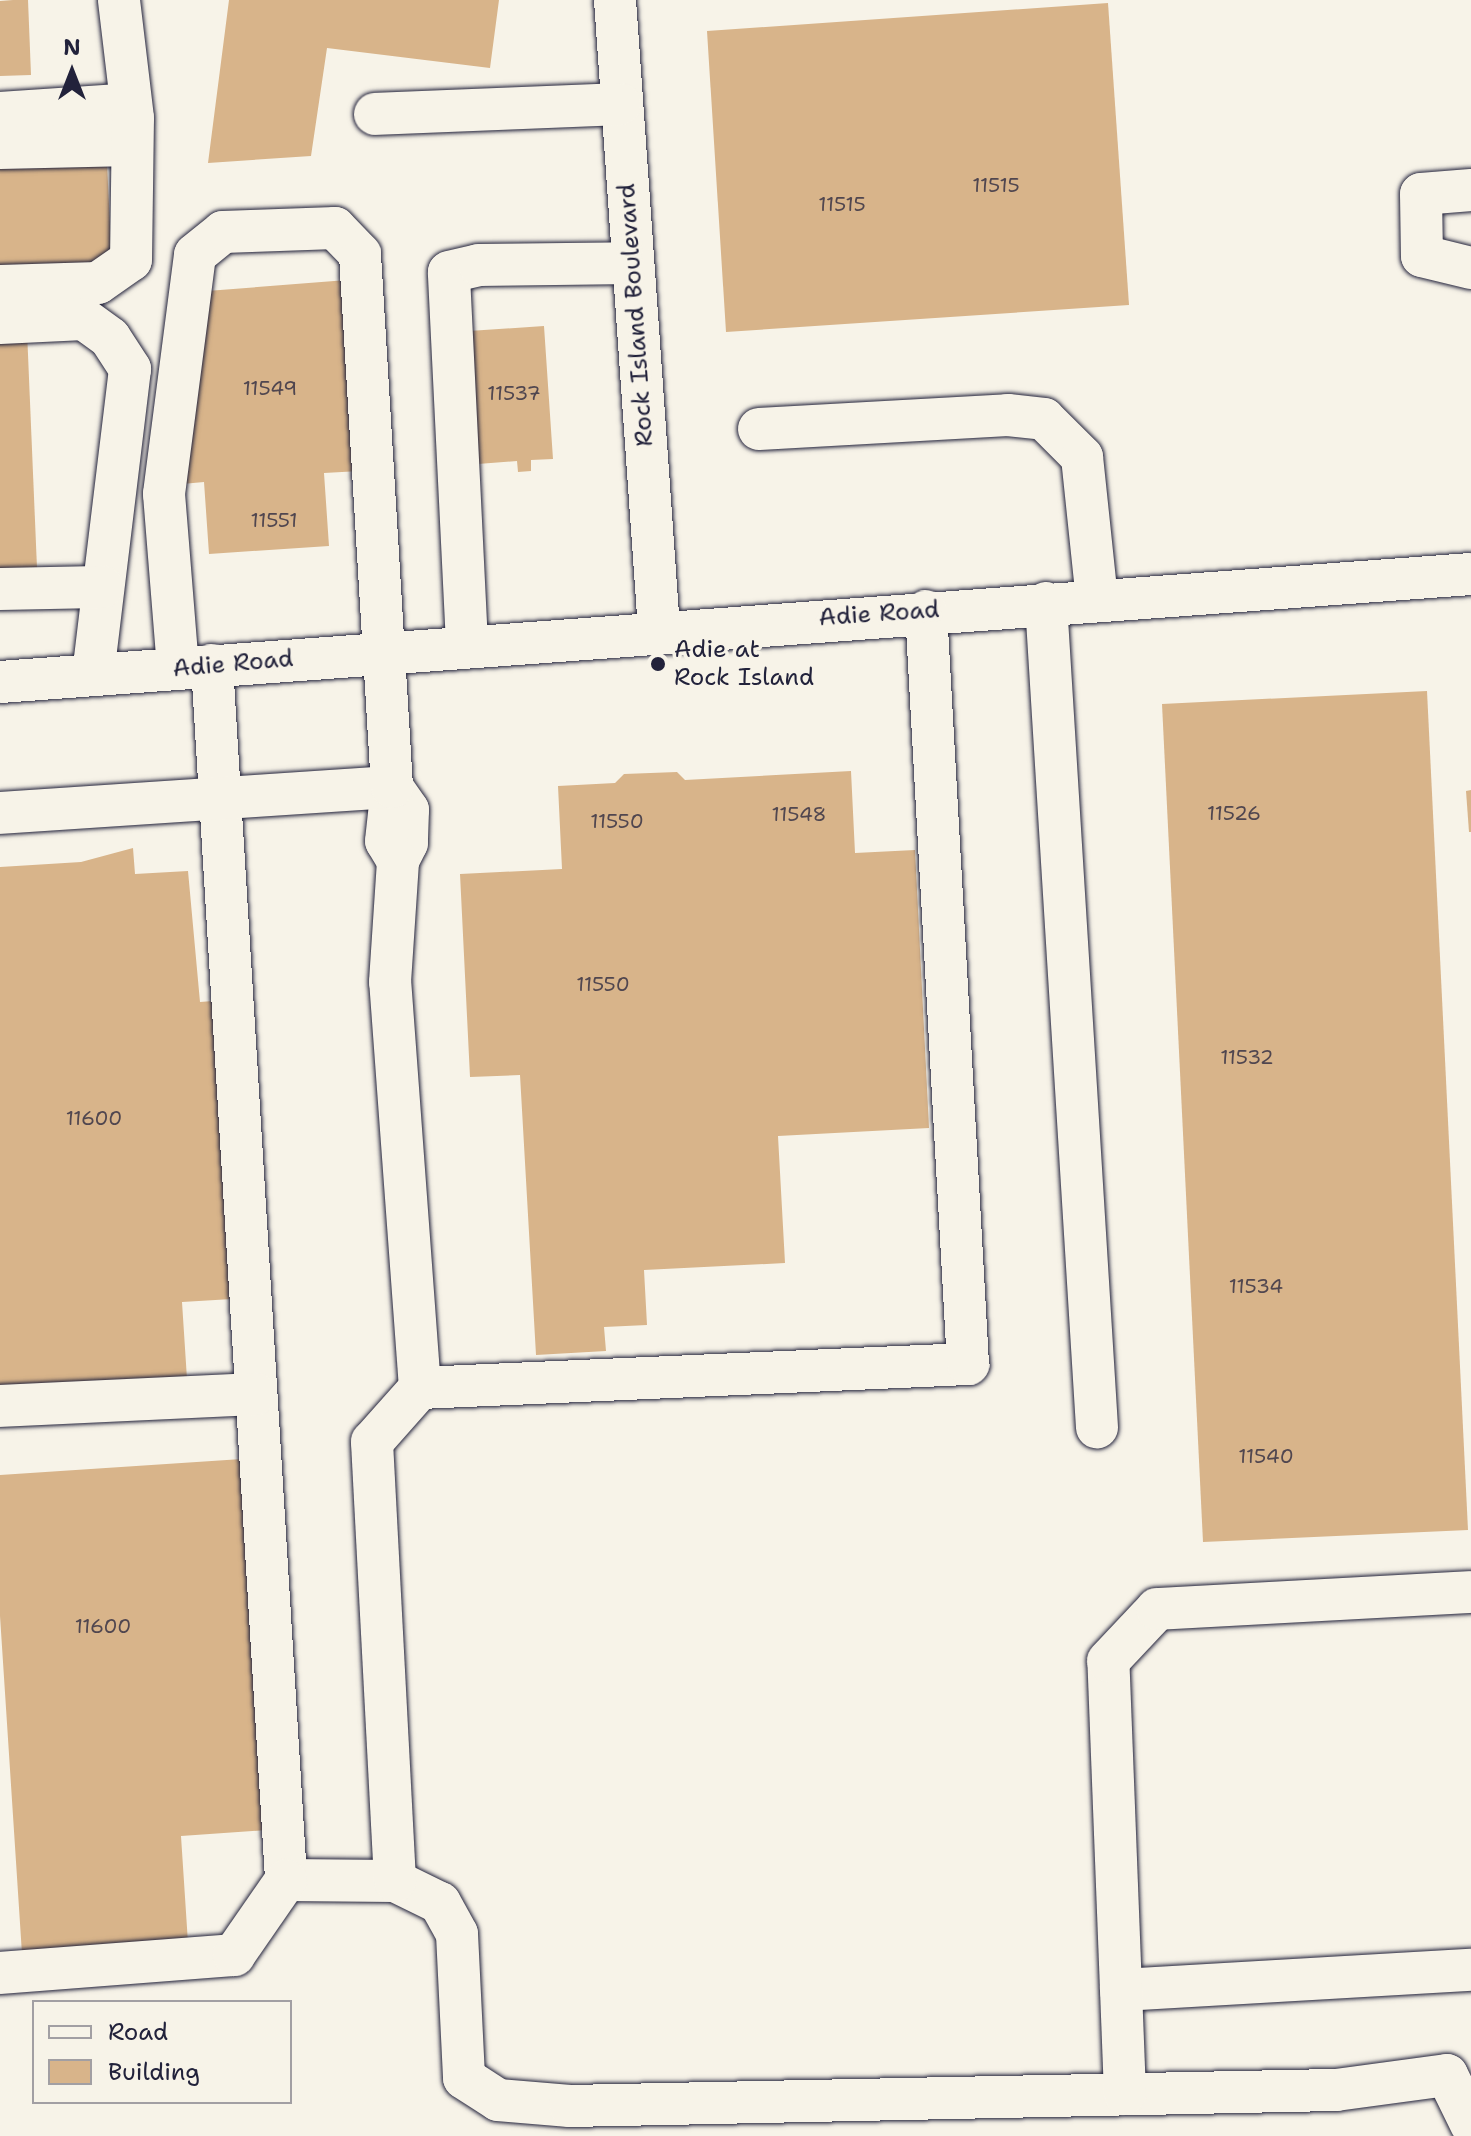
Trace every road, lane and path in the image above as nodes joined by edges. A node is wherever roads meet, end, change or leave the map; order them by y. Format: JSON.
{"nodes":[{"id":1,"x":119,"y":0,"type":"edge"},
{"id":2,"x":615,"y":0,"type":"edge"},
{"id":3,"x":131,"y":104,"type":"junction"},
{"id":4,"x":620,"y":104,"type":"junction"},
{"id":5,"x":0,"y":113,"type":"edge"},
{"id":6,"x":375,"y":114,"type":"dead end"},
{"id":7,"x":132,"y":145,"type":"junction"},
{"id":8,"x":0,"y":148,"type":"edge"},
{"id":9,"x":1471,"y":190,"type":"edge"},
{"id":10,"x":632,"y":263,"type":"junction"},
{"id":11,"x":1471,"y":268,"type":"edge"},
{"id":12,"x":0,"y":286,"type":"edge"},
{"id":13,"x":0,"y":323,"type":"edge"},
{"id":14,"x":759,"y":429,"type":"dead end"},
{"id":15,"x":1471,"y":574,"type":"edge"},
{"id":16,"x":103,"y":587,"type":"junction"},
{"id":17,"x":0,"y":589,"type":"edge"},
{"id":18,"x":1097,"y":599,"type":"junction"},
{"id":19,"x":1046,"y":603,"type":"junction"},
{"id":20,"x":926,"y":611,"type":"junction"},
{"id":21,"x":659,"y":629,"type":"junction"},
{"id":22,"x":467,"y":644,"type":"junction"},
{"id":23,"x":382,"y":652,"type":"junction"},
{"id":24,"x":195,"y":667,"type":"junction"},
{"id":25,"x":93,"y":675,"type":"junction"},
{"id":26,"x":0,"y":682,"type":"edge"},
{"id":27,"x":392,"y":787,"type":"junction"},
{"id":28,"x":220,"y":797,"type":"junction"},
{"id":29,"x":0,"y":813,"type":"edge"},
{"id":30,"x":420,"y":1388,"type":"junction"},
{"id":31,"x":256,"y":1394,"type":"junction"},
{"id":32,"x":0,"y":1406,"type":"edge"},
{"id":33,"x":1097,"y":1427,"type":"dead end"},
{"id":34,"x":1471,"y":1592,"type":"edge"},
{"id":35,"x":286,"y":1880,"type":"junction"},
{"id":36,"x":395,"y":1881,"type":"junction"},
{"id":37,"x":1471,"y":1970,"type":"edge"},
{"id":38,"x":0,"y":1973,"type":"edge"},
{"id":39,"x":1121,"y":1990,"type":"junction"},
{"id":40,"x":1125,"y":2094,"type":"junction"},
{"id":41,"x":1471,"y":2124,"type":"edge"}],
"edges":[{"from":1,"to":3,"type":"street"},
{"from":2,"to":4,"type":"street","name":"Rock Island Boulevard"},
{"from":3,"to":5,"type":"street"},
{"from":3,"to":7,"type":"street"},
{"from":4,"to":6,"type":"street"},
{"from":4,"to":10,"type":"street","name":"Rock Island Boulevard"},
{"from":7,"to":8,"type":"street"},
{"from":7,"to":12,"type":"street"},
{"from":9,"to":11,"type":"street"},
{"from":10,"to":21,"type":"street","name":"Rock Island Boulevard"},
{"from":10,"to":22,"type":"street"},
{"from":13,"to":16,"type":"street"},
{"from":14,"to":18,"type":"street"},
{"from":15,"to":18,"type":"street","name":"Adie Road"},
{"from":16,"to":17,"type":"street"},
{"from":16,"to":25,"type":"street"},
{"from":18,"to":19,"type":"street","name":"Adie Road"},
{"from":19,"to":20,"type":"street","name":"Adie Road"},
{"from":19,"to":33,"type":"street"},
{"from":20,"to":21,"type":"street","name":"Adie Road"},
{"from":20,"to":30,"type":"street"},
{"from":21,"to":22,"type":"street","name":"Adie Road"},
{"from":22,"to":23,"type":"street","name":"Adie Road"},
{"from":23,"to":24,"type":"street","name":"Adie Road"},
{"from":23,"to":24,"type":"street"},
{"from":23,"to":27,"type":"street"},
{"from":24,"to":25,"type":"street","name":"Adie Road"},
{"from":24,"to":28,"type":"street"},
{"from":25,"to":26,"type":"street","name":"Adie Road"},
{"from":27,"to":28,"type":"street"},
{"from":27,"to":30,"type":"street"},
{"from":28,"to":29,"type":"street"},
{"from":28,"to":31,"type":"street"},
{"from":30,"to":36,"type":"street"},
{"from":31,"to":32,"type":"street"},
{"from":31,"to":35,"type":"street"},
{"from":34,"to":39,"type":"street"},
{"from":35,"to":36,"type":"street"},
{"from":35,"to":38,"type":"street"},
{"from":36,"to":40,"type":"street"},
{"from":37,"to":39,"type":"street"},
{"from":39,"to":40,"type":"street"},
{"from":40,"to":41,"type":"street"}]}
